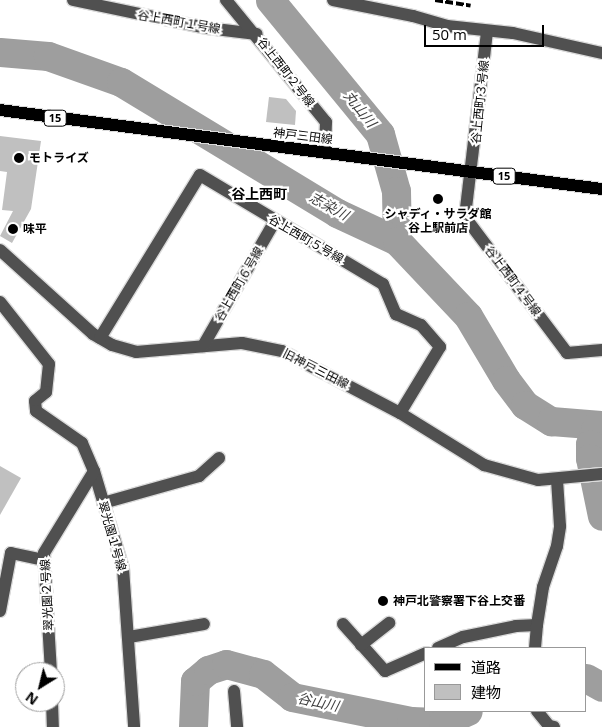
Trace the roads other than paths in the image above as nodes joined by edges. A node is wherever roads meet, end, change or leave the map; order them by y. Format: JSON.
{"nodes":[{"id":1,"x":73,"y":0,"type":"edge"},
{"id":2,"x":226,"y":0,"type":"edge"},
{"id":3,"x":333,"y":0,"type":"edge"},
{"id":4,"x":488,"y":32,"type":"junction"},
{"id":5,"x":256,"y":34,"type":"junction"},
{"id":6,"x":602,"y":53,"type":"edge"},
{"id":7,"x":0,"y":110,"type":"edge"},
{"id":8,"x":326,"y":152,"type":"junction"},
{"id":9,"x":472,"y":172,"type":"junction"},
{"id":10,"x":602,"y":189,"type":"edge"},
{"id":11,"x":275,"y":221,"type":"junction"},
{"id":12,"x":0,"y":250,"type":"edge"},
{"id":13,"x":0,"y":302,"type":"edge"},
{"id":14,"x":100,"y":338,"type":"junction"},
{"id":15,"x":203,"y":346,"type":"junction"},
{"id":16,"x":602,"y":350,"type":"edge"},
{"id":17,"x":400,"y":413,"type":"junction"},
{"id":18,"x":219,"y":458,"type":"dead end"},
{"id":19,"x":94,"y":472,"type":"junction"},
{"id":20,"x":600,"y":474,"type":"edge"},
{"id":21,"x":557,"y":479,"type":"junction"},
{"id":22,"x":103,"y":503,"type":"junction"},
{"id":23,"x":43,"y":560,"type":"junction"},
{"id":24,"x":0,"y":611,"type":"edge"},
{"id":25,"x":389,"y":623,"type":"dead end"},
{"id":26,"x":204,"y":624,"type":"dead end"},
{"id":27,"x":343,"y":624,"type":"dead end"},
{"id":28,"x":537,"y":625,"type":"junction"},
{"id":29,"x":129,"y":637,"type":"junction"},
{"id":30,"x":461,"y":643,"type":"edge"},
{"id":31,"x":536,"y":644,"type":"edge"},
{"id":32,"x":361,"y":645,"type":"junction"},
{"id":33,"x":443,"y":647,"type":"edge"},
{"id":34,"x":424,"y":654,"type":"edge"},
{"id":35,"x":50,"y":662,"type":"edge"},
{"id":36,"x":234,"y":691,"type":"dead end"},
{"id":37,"x":52,"y":712,"type":"edge"},
{"id":38,"x":538,"y":712,"type":"edge"},
{"id":39,"x":53,"y":727,"type":"edge"},
{"id":40,"x":134,"y":727,"type":"edge"},
{"id":41,"x":237,"y":727,"type":"edge"},
{"id":42,"x":554,"y":727,"type":"edge"}],
"edges":[{"from":1,"to":5,"type":"street","name":"谷上西町１号線"},
{"from":2,"to":5,"type":"street","name":"谷上西町２号線"},
{"from":3,"to":4,"type":"street"},
{"from":4,"to":6,"type":"street"},
{"from":4,"to":9,"type":"street","name":"谷上西町３号線"},
{"from":5,"to":8,"type":"street","name":"谷上西町２号線"},
{"from":7,"to":8,"type":"main road","name":"神戸三田線","number":"15"},
{"from":8,"to":9,"type":"main road","name":"神戸三田線","number":"15"},
{"from":9,"to":10,"type":"main road","name":"神戸三田線","number":"15"},
{"from":9,"to":16,"type":"street","name":"谷上西町４号線"},
{"from":11,"to":14,"type":"street","name":"谷上西町５号線"},
{"from":11,"to":15,"type":"street","name":"谷上西町６号線"},
{"from":11,"to":17,"type":"street","name":"谷上西町５号線"},
{"from":12,"to":14,"type":"street","name":"旧神戸三田線"},
{"from":13,"to":19,"type":"street","name":"翠光園１号線"},
{"from":14,"to":15,"type":"street","name":"旧神戸三田線"},
{"from":15,"to":17,"type":"street","name":"旧神戸三田線"},
{"from":17,"to":21,"type":"street","name":"旧神戸三田線"},
{"from":18,"to":22,"type":"street"},
{"from":19,"to":22,"type":"street","name":"翠光園１号線"},
{"from":19,"to":23,"type":"street","name":"翠光園２号線"},
{"from":20,"to":21,"type":"street","name":"旧神戸三田線"},
{"from":21,"to":28,"type":"street"},
{"from":22,"to":29,"type":"street","name":"翠光園１号線"},
{"from":23,"to":24,"type":"street"},
{"from":23,"to":35,"type":"street","name":"翠光園２号線"},
{"from":25,"to":32,"type":"street"},
{"from":26,"to":29,"type":"street"},
{"from":27,"to":32,"type":"street"},
{"from":28,"to":30,"type":"street"},
{"from":28,"to":31,"type":"street"},
{"from":29,"to":40,"type":"street","name":"翠光園１号線"},
{"from":30,"to":33,"type":"street"},
{"from":32,"to":34,"type":"street"},
{"from":36,"to":41,"type":"street"},
{"from":37,"to":39,"type":"street"},
{"from":38,"to":42,"type":"street"}]}
